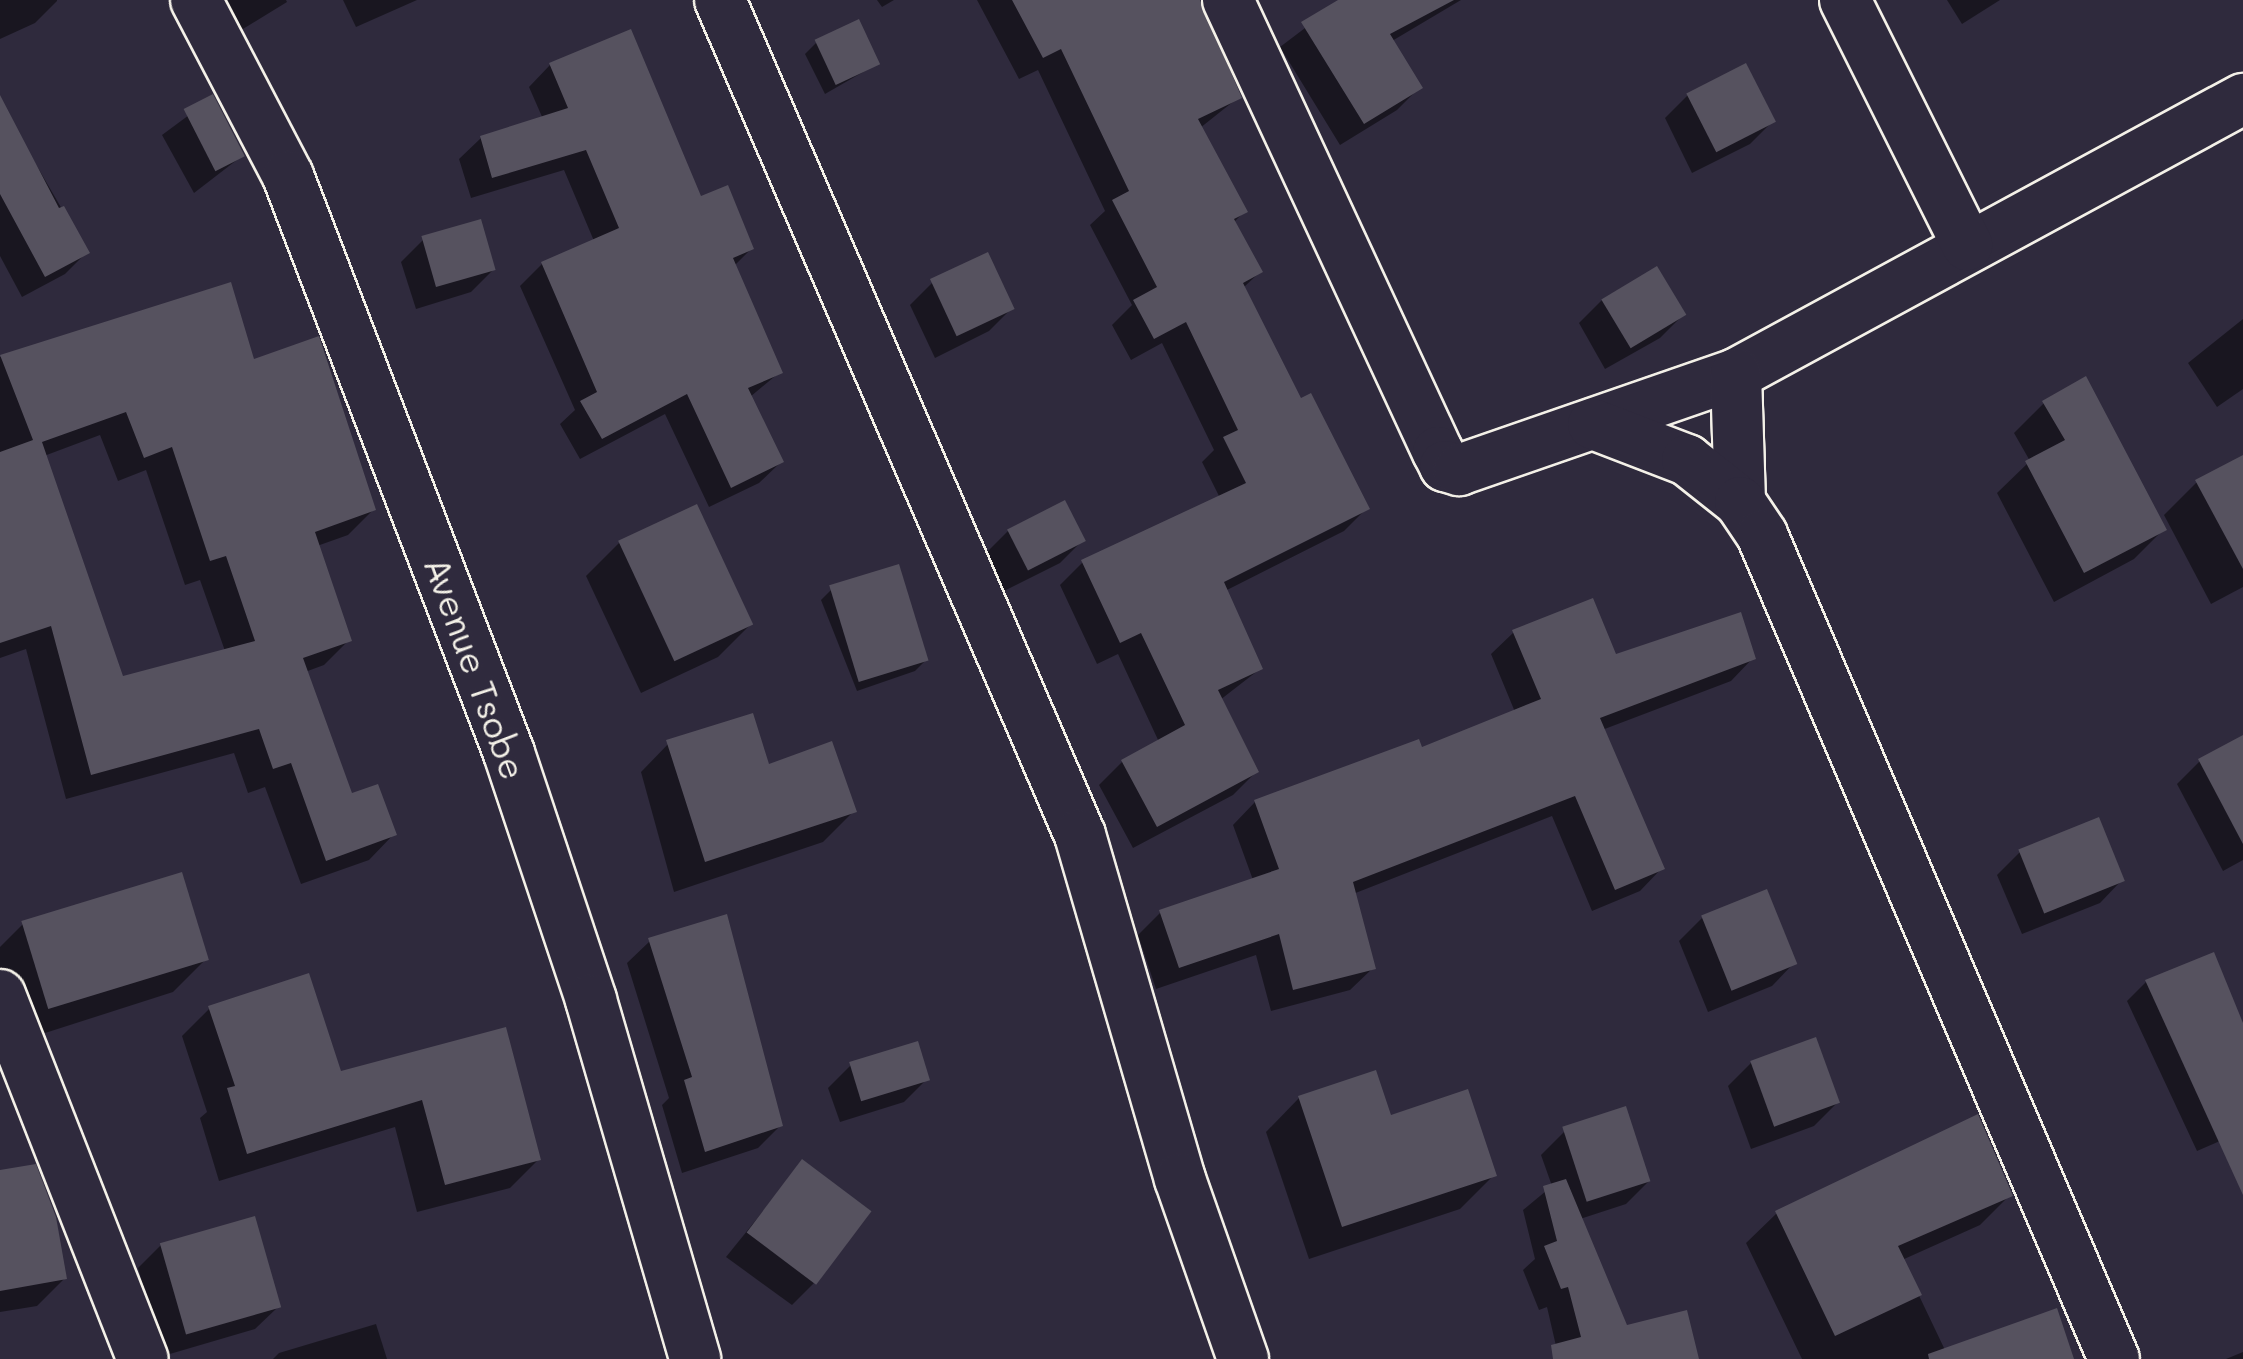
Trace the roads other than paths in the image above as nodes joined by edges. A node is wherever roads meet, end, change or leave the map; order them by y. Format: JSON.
{"nodes":[{"id":1,"x":196,"y":0,"type":"edge"},
{"id":2,"x":720,"y":0,"type":"edge"},
{"id":3,"x":1228,"y":0,"type":"edge"},
{"id":4,"x":1846,"y":0,"type":"edge"},
{"id":5,"x":2241,"y":103,"type":"edge"},
{"id":6,"x":1967,"y":245,"type":"junction"},
{"id":7,"x":1736,"y":374,"type":"junction"},
{"id":8,"x":1594,"y":424,"type":"junction"},
{"id":9,"x":1740,"y":502,"type":"junction"},
{"id":10,"x":0,"y":995,"type":"edge"},
{"id":11,"x":143,"y":1359,"type":"edge"},
{"id":12,"x":694,"y":1359,"type":"edge"},
{"id":13,"x":1242,"y":1359,"type":"edge"},
{"id":14,"x":2114,"y":1359,"type":"edge"}],
"edges":[{"from":1,"to":12,"type":"street","name":"Avenue Tsobe"},
{"from":2,"to":13,"type":"street"},
{"from":3,"to":8,"type":"street"},
{"from":4,"to":6,"type":"street"},
{"from":5,"to":6,"type":"street"},
{"from":6,"to":7,"type":"street"},
{"from":7,"to":8,"type":"street"},
{"from":7,"to":9,"type":"street"},
{"from":8,"to":9,"type":"street"},
{"from":9,"to":14,"type":"street"},
{"from":10,"to":11,"type":"street"}]}
